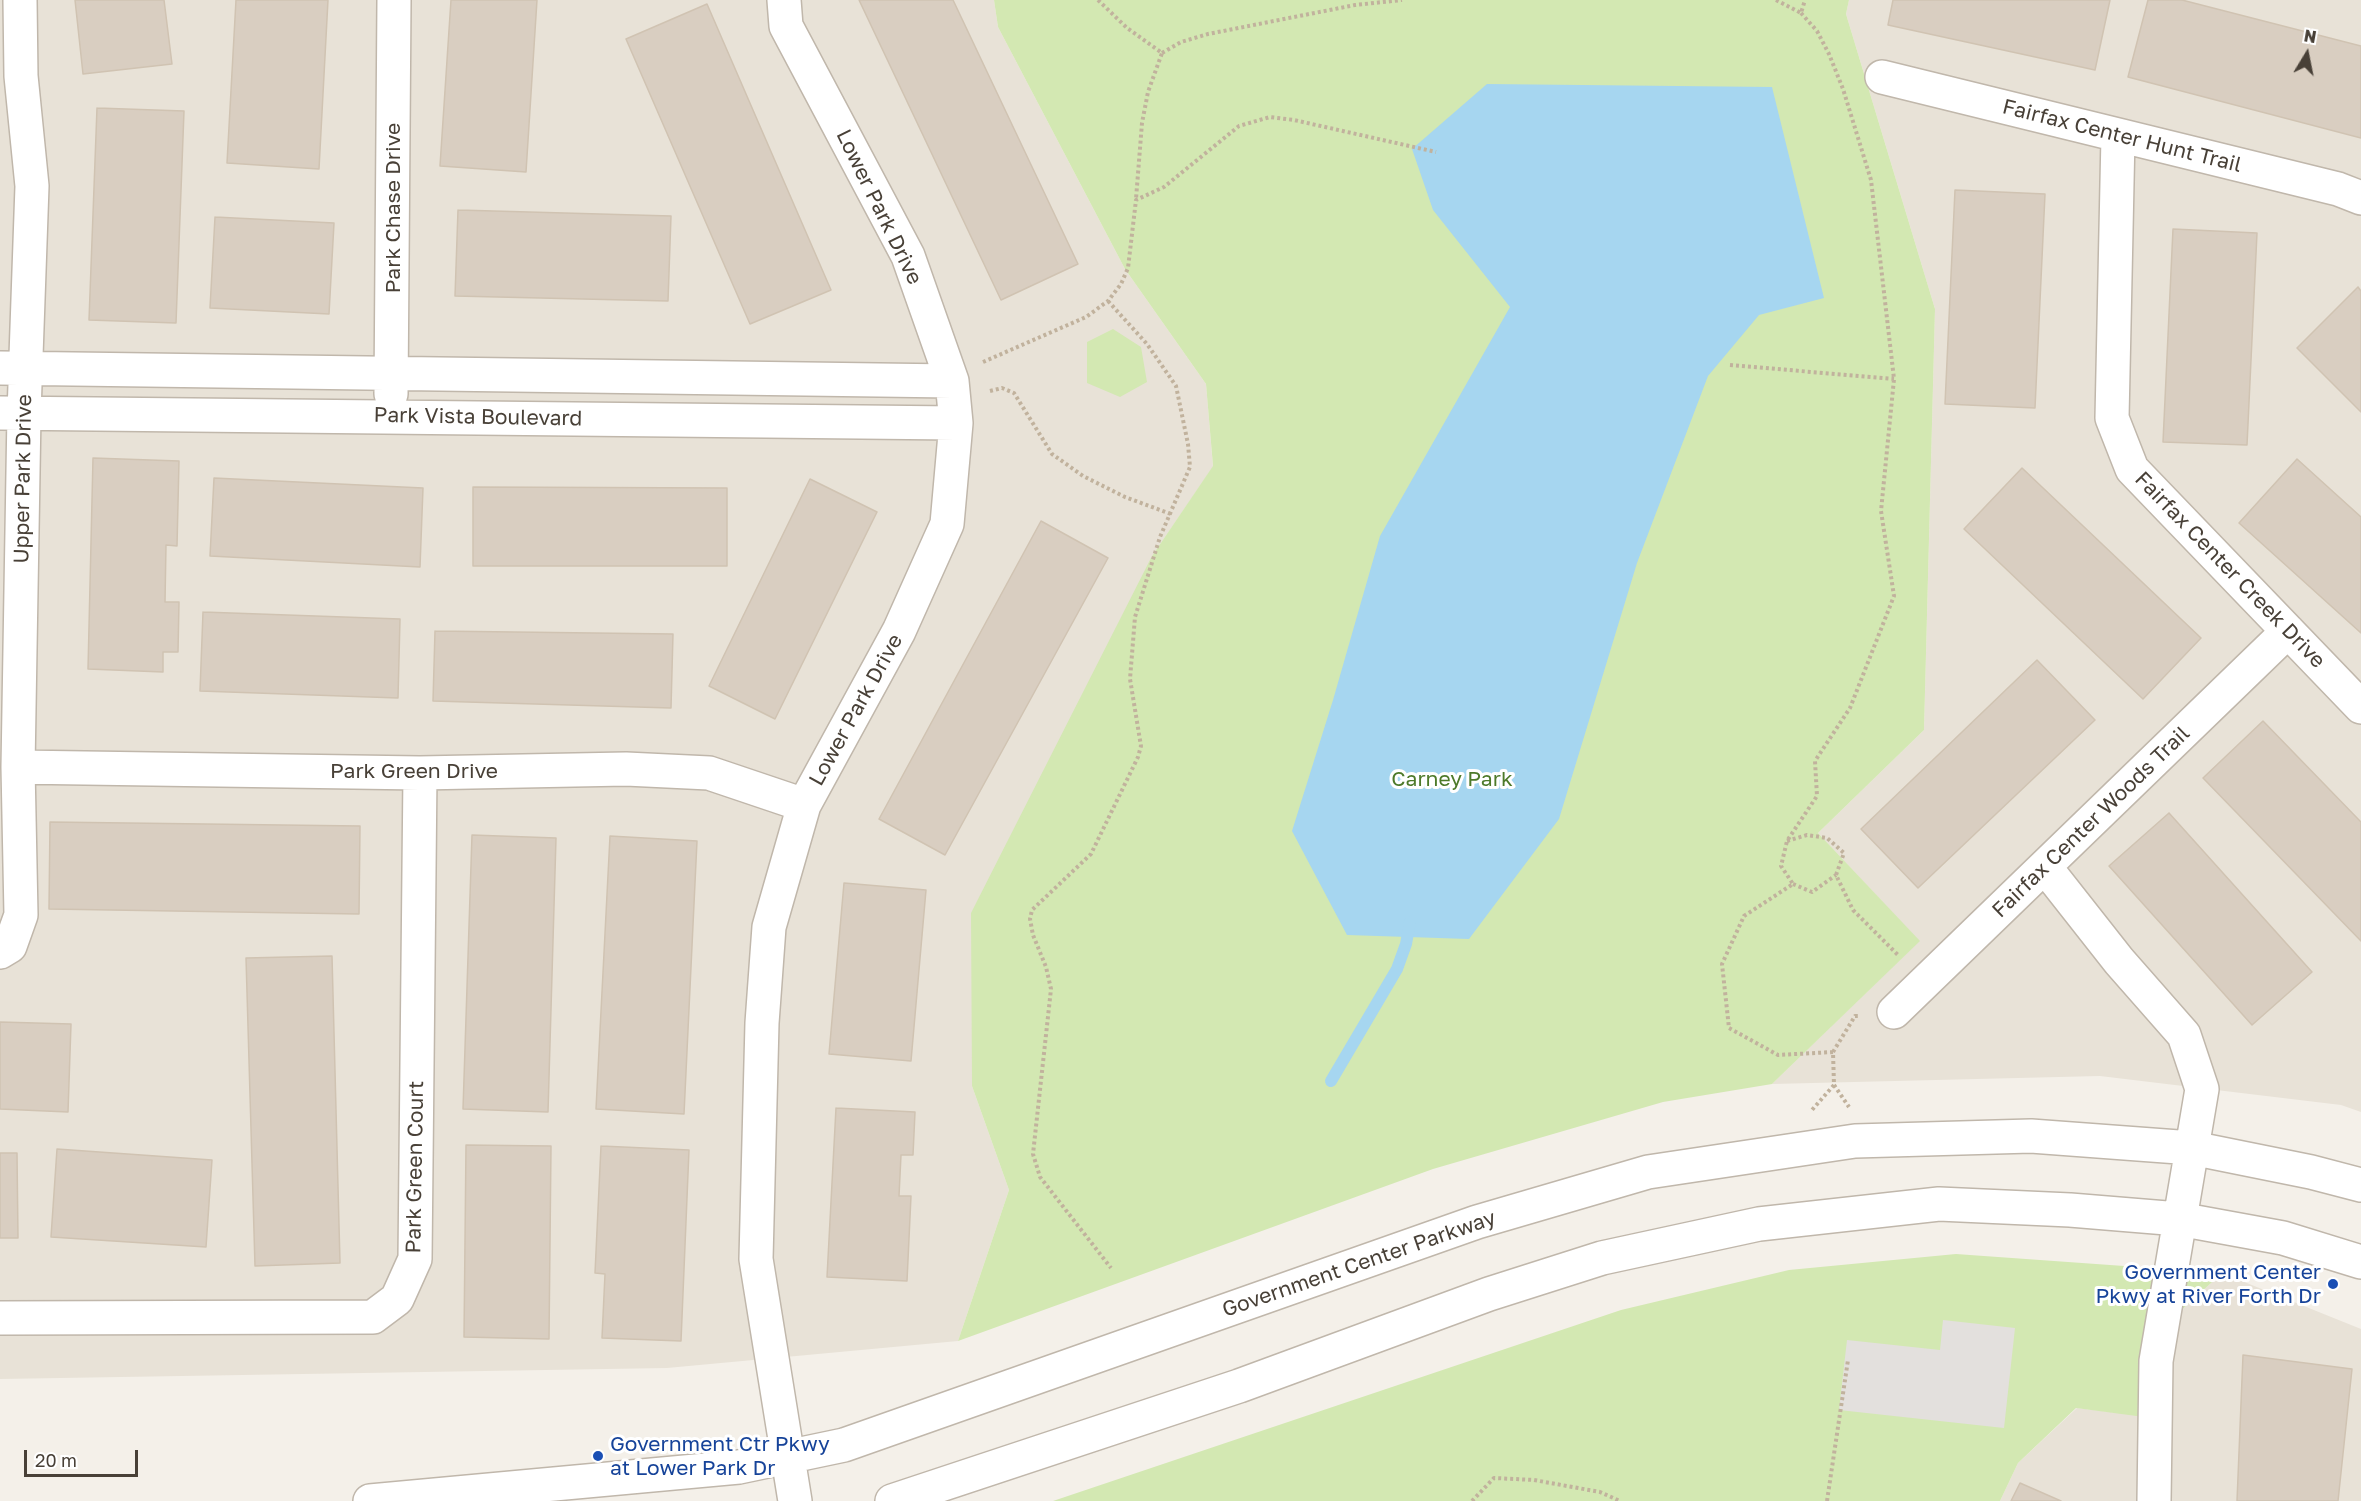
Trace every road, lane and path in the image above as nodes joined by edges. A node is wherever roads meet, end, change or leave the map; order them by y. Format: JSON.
{"nodes":[{"id":1,"x":20,"y":0,"type":"edge"},
{"id":2,"x":394,"y":0,"type":"edge"},
{"id":3,"x":784,"y":0,"type":"edge"},
{"id":4,"x":1098,"y":0,"type":"edge"},
{"id":5,"x":1402,"y":0,"type":"edge"},
{"id":6,"x":1776,"y":0,"type":"edge"},
{"id":7,"x":1805,"y":0,"type":"edge"},
{"id":8,"x":1801,"y":13,"type":"junction"},
{"id":9,"x":1162,"y":53,"type":"junction"},
{"id":10,"x":1882,"y":77,"type":"dead end"},
{"id":11,"x":2118,"y":136,"type":"junction"},
{"id":12,"x":1436,"y":152,"type":"dead end"},
{"id":13,"x":2361,"y":198,"type":"edge"},
{"id":14,"x":1136,"y":200,"type":"junction"},
{"id":15,"x":1108,"y":301,"type":"junction"},
{"id":16,"x":1730,"y":365,"type":"dead end"},
{"id":17,"x":13,"y":368,"type":"edge"},
{"id":18,"x":392,"y":374,"type":"junction"},
{"id":19,"x":1894,"y":379,"type":"junction"},
{"id":20,"x":952,"y":381,"type":"junction"},
{"id":21,"x":986,"y":392,"type":"dead end"},
{"id":22,"x":12,"y":413,"type":"edge"},
{"id":23,"x":391,"y":416,"type":"junction"},
{"id":24,"x":956,"y":423,"type":"junction"},
{"id":25,"x":1171,"y":514,"type":"junction"},
{"id":26,"x":2289,"y":631,"type":"junction"},
{"id":27,"x":2361,"y":706,"type":"edge"},
{"id":28,"x":18,"y":767,"type":"junction"},
{"id":29,"x":420,"y":773,"type":"junction"},
{"id":30,"x":804,"y":805,"type":"junction"},
{"id":31,"x":1787,"y":842,"type":"junction"},
{"id":32,"x":2045,"y":867,"type":"junction"},
{"id":33,"x":1836,"y":875,"type":"junction"},
{"id":34,"x":1793,"y":884,"type":"junction"},
{"id":35,"x":0,"y":952,"type":"edge"},
{"id":36,"x":1924,"y":982,"type":"junction"},
{"id":37,"x":1894,"y":1012,"type":"dead end"},
{"id":38,"x":1834,"y":1085,"type":"junction"},
{"id":39,"x":1849,"y":1107,"type":"dead end"},
{"id":40,"x":1812,"y":1110,"type":"dead end"},
{"id":41,"x":2192,"y":1148,"type":"junction"},
{"id":42,"x":2361,"y":1185,"type":"edge"},
{"id":43,"x":2179,"y":1218,"type":"junction"},
{"id":44,"x":2361,"y":1262,"type":"edge"},
{"id":45,"x":1111,"y":1268,"type":"dead end"},
{"id":46,"x":0,"y":1318,"type":"edge"},
{"id":47,"x":1848,"y":1360,"type":"dead end"},
{"id":48,"x":787,"y":1458,"type":"junction"},
{"id":49,"x":369,"y":1501,"type":"edge"},
{"id":50,"x":795,"y":1501,"type":"edge"},
{"id":51,"x":892,"y":1501,"type":"edge"},
{"id":52,"x":1472,"y":1501,"type":"edge"},
{"id":53,"x":1620,"y":1501,"type":"edge"},
{"id":54,"x":1827,"y":1501,"type":"edge"},
{"id":55,"x":2154,"y":1501,"type":"edge"}],
"edges":[{"from":1,"to":17,"type":"street","name":"Upper Park Drive"},
{"from":2,"to":18,"type":"street","name":"Park Chase Drive"},
{"from":3,"to":20,"type":"street","name":"Lower Park Drive"},
{"from":4,"to":9,"type":"path"},
{"from":5,"to":9,"type":"path"},
{"from":6,"to":8,"type":"path"},
{"from":7,"to":8,"type":"path"},
{"from":8,"to":19,"type":"path"},
{"from":9,"to":14,"type":"path"},
{"from":10,"to":11,"type":"street","name":"Fairfax Center Hunt Trail"},
{"from":11,"to":13,"type":"street","name":"Fairfax Center Hunt Trail"},
{"from":11,"to":26,"type":"street","name":"Fairfax Center Creek Drive"},
{"from":12,"to":14,"type":"path"},
{"from":14,"to":15,"type":"path"},
{"from":15,"to":20,"type":"path"},
{"from":15,"to":25,"type":"path"},
{"from":16,"to":19,"type":"path"},
{"from":17,"to":18,"type":"street","name":"Park Vista Boulevard"},
{"from":17,"to":22,"type":"street","name":"Upper Park Drive"},
{"from":18,"to":20,"type":"street","name":"Park Vista Boulevard"},
{"from":18,"to":23,"type":"street","name":"Park Chase Drive"},
{"from":19,"to":31,"type":"path"},
{"from":20,"to":24,"type":"street","name":"Lower Park Drive"},
{"from":21,"to":25,"type":"path"},
{"from":22,"to":23,"type":"street","name":"Park Vista Boulevard"},
{"from":22,"to":28,"type":"street","name":"Upper Park Drive"},
{"from":23,"to":24,"type":"street","name":"Park Vista Boulevard"},
{"from":24,"to":30,"type":"street","name":"Lower Park Drive"},
{"from":25,"to":45,"type":"path"},
{"from":26,"to":27,"type":"street","name":"Fairfax Center Creek Drive"},
{"from":26,"to":32,"type":"street","name":"Fairfax Center Woods Trail"},
{"from":28,"to":29,"type":"street","name":"Park Green Drive"},
{"from":28,"to":35,"type":"street","name":"Upper Park Drive"},
{"from":29,"to":30,"type":"street","name":"Park Green Drive"},
{"from":29,"to":46,"type":"street","name":"Park Green Court"},
{"from":30,"to":48,"type":"street","name":"Lower Park Drive"},
{"from":31,"to":33,"type":"path"},
{"from":31,"to":34,"type":"path"},
{"from":32,"to":36,"type":"street","name":"Fairfax Center Woods Trail"},
{"from":32,"to":41,"type":"street"},
{"from":33,"to":34,"type":"path"},
{"from":33,"to":36,"type":"path"},
{"from":34,"to":38,"type":"path"},
{"from":36,"to":37,"type":"street","name":"Fairfax Center Woods Trail"},
{"from":38,"to":39,"type":"path"},
{"from":38,"to":40,"type":"path"},
{"from":41,"to":42,"type":"street","name":"Government Center Parkway"},
{"from":41,"to":43,"type":"street"},
{"from":41,"to":48,"type":"street","name":"Government Center Parkway"},
{"from":43,"to":44,"type":"street"},
{"from":43,"to":51,"type":"street"},
{"from":43,"to":55,"type":"street"},
{"from":47,"to":54,"type":"path"},
{"from":48,"to":49,"type":"street","name":"Government Center Parkway"},
{"from":48,"to":50,"type":"street","name":"Lower Park Drive"},
{"from":52,"to":53,"type":"path"}]}
